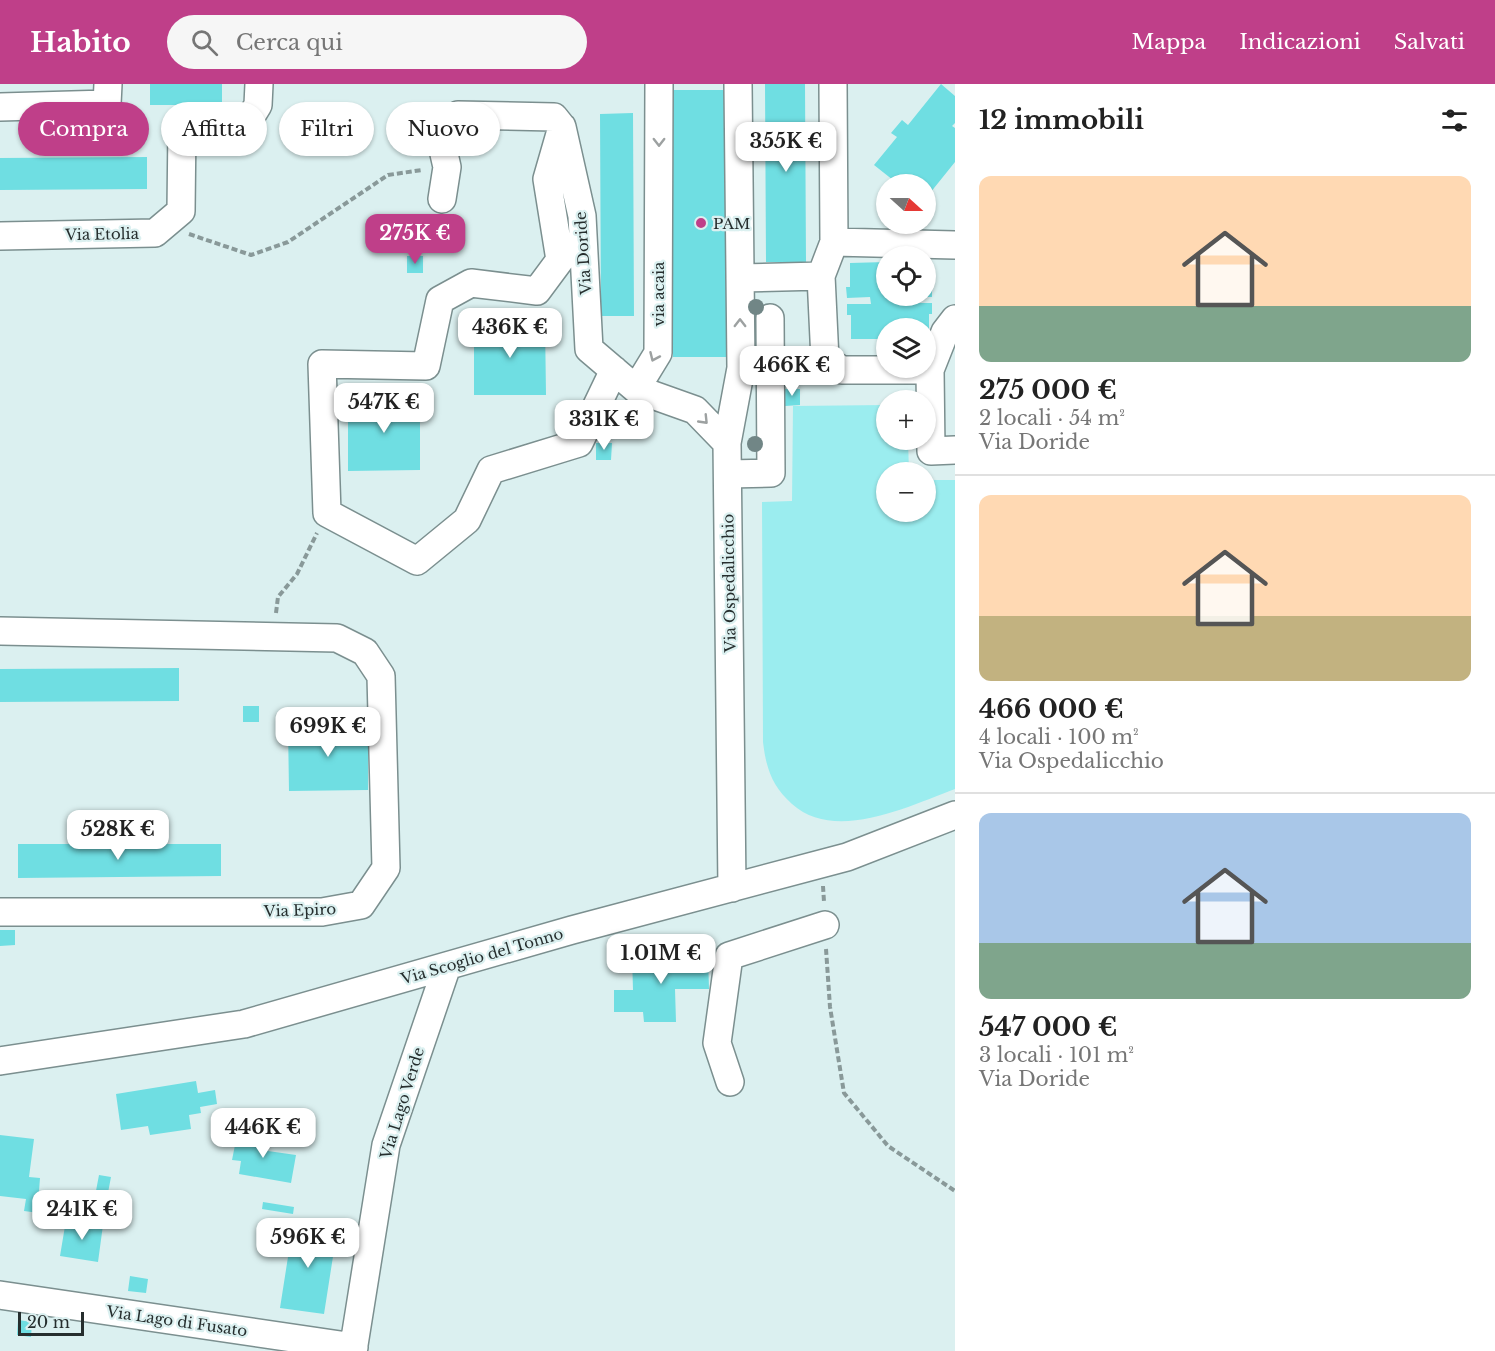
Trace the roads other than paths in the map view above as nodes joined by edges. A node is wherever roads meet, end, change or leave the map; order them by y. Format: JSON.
{"nodes":[{"id":1,"x":108,"y":84,"type":"edge"},
{"id":2,"x":259,"y":84,"type":"edge"},
{"id":3,"x":659,"y":84,"type":"edge"},
{"id":4,"x":738,"y":84,"type":"edge"},
{"id":5,"x":833,"y":84,"type":"edge"},
{"id":6,"x":0,"y":107,"type":"edge"},
{"id":7,"x":561,"y":127,"type":"junction"},
{"id":8,"x":442,"y":199,"type":"dead end"},
{"id":9,"x":0,"y":236,"type":"edge"},
{"id":10,"x":834,"y":242,"type":"junction"},
{"id":11,"x":955,"y":245,"type":"edge"},
{"id":12,"x":821,"y":276,"type":"junction"},
{"id":13,"x":740,"y":278,"type":"junction"},
{"id":14,"x":770,"y":318,"type":"dead end"},
{"id":15,"x":955,"y":319,"type":"edge"},
{"id":16,"x":936,"y":355,"type":"edge"},
{"id":17,"x":614,"y":370,"type":"junction"},
{"id":18,"x":876,"y":370,"type":"edge"},
{"id":19,"x":930,"y":378,"type":"edge"},
{"id":20,"x":636,"y":389,"type":"junction"},
{"id":21,"x":727,"y":444,"type":"junction"},
{"id":22,"x":955,"y":450,"type":"edge"},
{"id":23,"x":728,"y":474,"type":"junction"},
{"id":24,"x":0,"y":631,"type":"edge"},
{"id":25,"x":955,"y":815,"type":"edge"},
{"id":26,"x":732,"y":888,"type":"junction"},
{"id":27,"x":0,"y":912,"type":"edge"},
{"id":28,"x":825,"y":925,"type":"road end"},
{"id":29,"x":447,"y":966,"type":"junction"},
{"id":30,"x":0,"y":1061,"type":"edge"},
{"id":31,"x":730,"y":1082,"type":"dead end"},
{"id":32,"x":0,"y":1295,"type":"edge"},
{"id":33,"x":353,"y":1349,"type":"edge"}],
"edges":[{"from":1,"to":6,"type":"street"},
{"from":2,"to":9,"type":"street","name":"Via Etolia"},
{"from":3,"to":20,"type":"street","name":"via acaia","one_way":true},
{"from":4,"to":13,"type":"street","name":"Via Ospedalicchio"},
{"from":5,"to":10,"type":"street"},
{"from":7,"to":8,"type":"street"},
{"from":7,"to":17,"type":"street","name":"Via Doride"},
{"from":7,"to":17,"type":"street","name":"Via Doride"},
{"from":10,"to":11,"type":"street"},
{"from":10,"to":12,"type":"street"},
{"from":12,"to":13,"type":"street"},
{"from":12,"to":18,"type":"street"},
{"from":21,"to":13,"type":"street","name":"Via Ospedalicchio","one_way":true},
{"from":14,"to":23,"type":"street"},
{"from":15,"to":16,"type":"street"},
{"from":17,"to":20,"type":"street","name":"Via Doride"},
{"from":19,"to":22,"type":"street"},
{"from":20,"to":21,"type":"street","one_way":true},
{"from":21,"to":23,"type":"street","name":"Via Ospedalicchio"},
{"from":23,"to":26,"type":"street","name":"Via Ospedalicchio"},
{"from":24,"to":27,"type":"street","name":"Via Epiro"},
{"from":25,"to":26,"type":"street","name":"Via Scoglio del Tonno"},
{"from":26,"to":29,"type":"street","name":"Via Scoglio del Tonno"},
{"from":28,"to":31,"type":"street"},
{"from":29,"to":30,"type":"street","name":"Via Scoglio del Tonno"},
{"from":29,"to":33,"type":"street","name":"Via Lago Verde"},
{"from":32,"to":33,"type":"street","name":"Via Lago di Fusato"}]}
